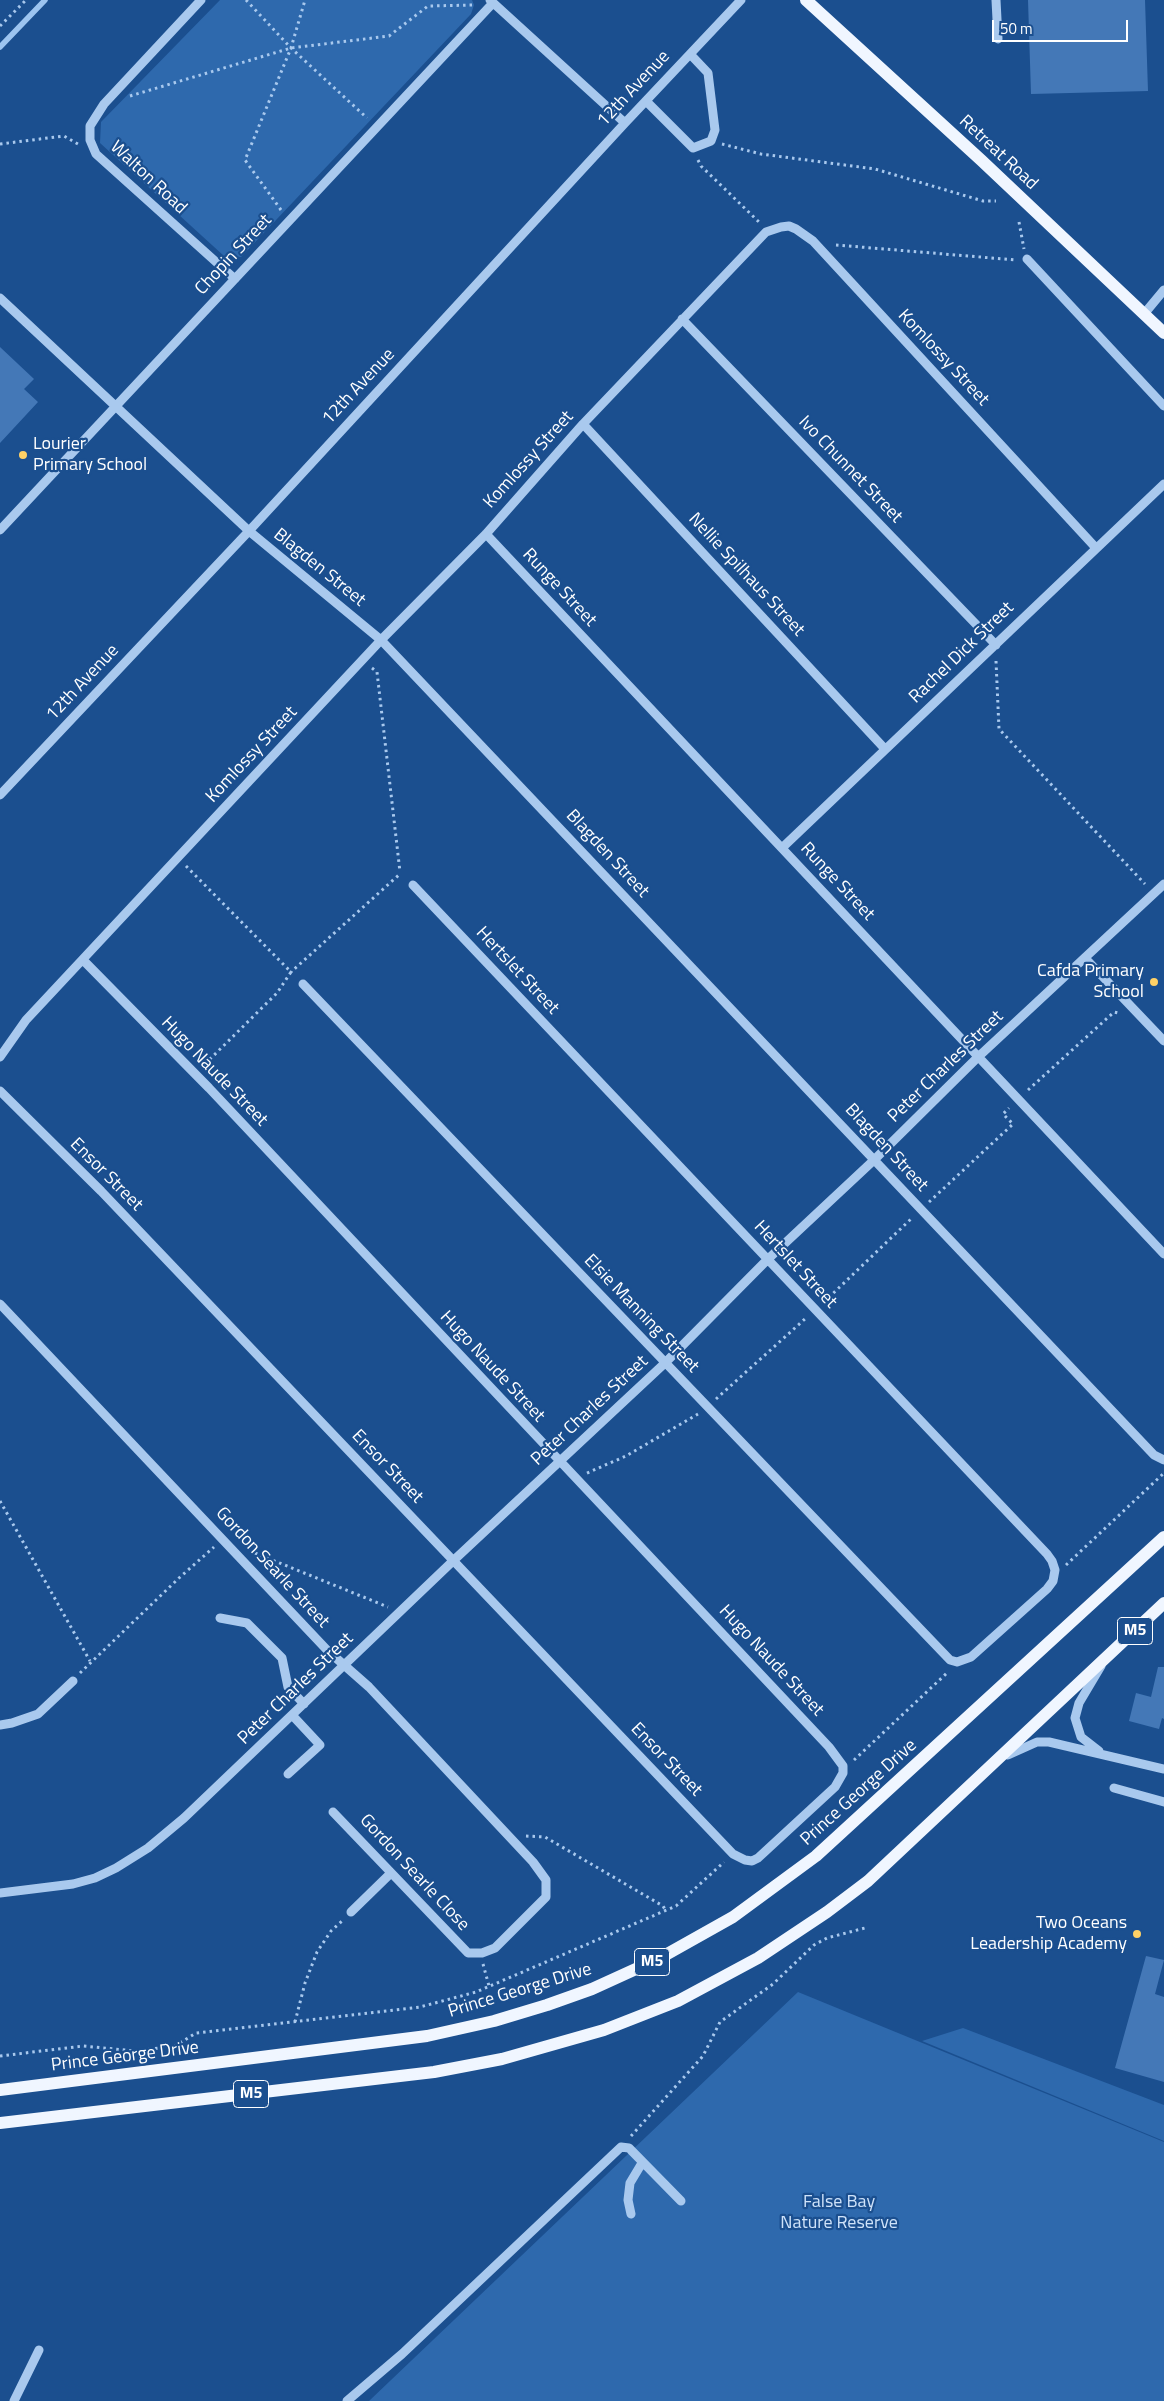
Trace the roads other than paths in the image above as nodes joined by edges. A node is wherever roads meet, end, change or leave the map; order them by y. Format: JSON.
{"nodes":[{"id":1,"x":201,"y":0,"type":"edge"},
{"id":2,"x":741,"y":0,"type":"edge"},
{"id":3,"x":996,"y":0,"type":"edge"},
{"id":4,"x":492,"y":1,"type":"edge"},
{"id":5,"x":810,"y":1,"type":"edge"},
{"id":6,"x":998,"y":39,"type":"dead end"},
{"id":7,"x":690,"y":54,"type":"junction"},
{"id":8,"x":646,"y":101,"type":"junction"},
{"id":9,"x":625,"y":122,"type":"junction"},
{"id":10,"x":1027,"y":259,"type":"road end"},
{"id":11,"x":234,"y":279,"type":"junction"},
{"id":12,"x":1164,"y":290,"type":"edge"},
{"id":13,"x":0,"y":298,"type":"edge"},
{"id":14,"x":1144,"y":314,"type":"junction"},
{"id":15,"x":682,"y":319,"type":"junction"},
{"id":16,"x":1164,"y":333,"type":"edge"},
{"id":17,"x":115,"y":406,"type":"junction"},
{"id":18,"x":1164,"y":406,"type":"edge"},
{"id":19,"x":583,"y":424,"type":"junction"},
{"id":20,"x":1164,"y":484,"type":"edge"},
{"id":21,"x":0,"y":530,"type":"edge"},
{"id":22,"x":249,"y":531,"type":"junction"},
{"id":23,"x":486,"y":534,"type":"junction"},
{"id":24,"x":1096,"y":548,"type":"junction"},
{"id":25,"x":381,"y":640,"type":"junction"},
{"id":26,"x":996,"y":644,"type":"junction"},
{"id":27,"x":885,"y":749,"type":"junction"},
{"id":28,"x":0,"y":795,"type":"edge"},
{"id":29,"x":783,"y":847,"type":"junction"},
{"id":30,"x":1164,"y":884,"type":"edge"},
{"id":31,"x":413,"y":885,"type":"road end"},
{"id":32,"x":1085,"y":958,"type":"junction"},
{"id":33,"x":84,"y":961,"type":"junction"},
{"id":34,"x":304,"y":984,"type":"road end"},
{"id":35,"x":1164,"y":1041,"type":"edge"},
{"id":36,"x":0,"y":1057,"type":"edge"},
{"id":37,"x":977,"y":1058,"type":"junction"},
{"id":38,"x":0,"y":1091,"type":"edge"},
{"id":39,"x":874,"y":1160,"type":"junction"},
{"id":40,"x":1164,"y":1254,"type":"edge"},
{"id":41,"x":767,"y":1260,"type":"junction"},
{"id":42,"x":0,"y":1304,"type":"edge"},
{"id":43,"x":665,"y":1363,"type":"junction"},
{"id":44,"x":1164,"y":1460,"type":"edge"},
{"id":45,"x":559,"y":1462,"type":"junction"},
{"id":46,"x":1164,"y":1537,"type":"edge"},
{"id":47,"x":454,"y":1560,"type":"junction"},
{"id":48,"x":1164,"y":1603,"type":"edge"},
{"id":49,"x":220,"y":1618,"type":"dead end"},
{"id":50,"x":1105,"y":1659,"type":"junction"},
{"id":51,"x":957,"y":1662,"type":"joint"},
{"id":52,"x":345,"y":1665,"type":"junction"},
{"id":53,"x":73,"y":1681,"type":"road end"},
{"id":54,"x":304,"y":1704,"type":"junction"},
{"id":55,"x":292,"y":1715,"type":"junction"},
{"id":56,"x":0,"y":1725,"type":"edge"},
{"id":57,"x":1101,"y":1753,"type":"junction"},
{"id":58,"x":996,"y":1762,"type":"junction"},
{"id":59,"x":1164,"y":1768,"type":"edge"},
{"id":60,"x":288,"y":1774,"type":"dead end"},
{"id":61,"x":1114,"y":1788,"type":"dead end"},
{"id":62,"x":1164,"y":1802,"type":"edge"},
{"id":63,"x":333,"y":1812,"type":"dead end"},
{"id":64,"x":752,"y":1861,"type":"joint"},
{"id":65,"x":392,"y":1873,"type":"junction"},
{"id":66,"x":0,"y":1893,"type":"edge"},
{"id":67,"x":351,"y":1912,"type":"road end"},
{"id":68,"x":477,"y":1953,"type":"joint"},
{"id":69,"x":0,"y":2090,"type":"edge"},
{"id":70,"x":0,"y":2123,"type":"edge"},
{"id":71,"x":642,"y":2163,"type":"junction"},
{"id":72,"x":681,"y":2201,"type":"dead end"},
{"id":73,"x":631,"y":2214,"type":"dead end"},
{"id":74,"x":39,"y":2350,"type":"dead end"},
{"id":75,"x":14,"y":2401,"type":"edge"},
{"id":76,"x":347,"y":2401,"type":"edge"}],
"edges":[{"from":1,"to":11,"type":"street","name":"Walton Road"},
{"from":2,"to":7,"type":"street","name":"12th Avenue"},
{"from":3,"to":6,"type":"street"},
{"from":4,"to":9,"type":"street"},
{"from":4,"to":11,"type":"street","name":"Chopin Street"},
{"from":5,"to":14,"type":"main road","name":"Retreat Road"},
{"from":7,"to":8,"type":"street","name":"12th Avenue"},
{"from":7,"to":8,"type":"street"},
{"from":8,"to":9,"type":"street","name":"12th Avenue"},
{"from":9,"to":22,"type":"street","name":"12th Avenue"},
{"from":10,"to":18,"type":"street"},
{"from":11,"to":17,"type":"street","name":"Chopin Street"},
{"from":12,"to":14,"type":"street"},
{"from":13,"to":17,"type":"street","name":"Blagden Street"},
{"from":14,"to":16,"type":"main road","name":"Retreat Road"},
{"from":15,"to":19,"type":"street","name":"Komlossy Street"},
{"from":15,"to":24,"type":"street","name":"Komlossy Street"},
{"from":15,"to":26,"type":"street","name":"Ivo Chunnet Street"},
{"from":17,"to":21,"type":"street","name":"Chopin Street"},
{"from":17,"to":22,"type":"street","name":"Blagden Street"},
{"from":19,"to":23,"type":"street","name":"Komlossy Street"},
{"from":19,"to":27,"type":"street","name":"Nellie Spilhaus Street"},
{"from":20,"to":24,"type":"street","name":"Rachel Dick Street"},
{"from":22,"to":25,"type":"street","name":"Blagden Street"},
{"from":22,"to":28,"type":"street","name":"12th Avenue"},
{"from":23,"to":25,"type":"street","name":"Komlossy Street"},
{"from":23,"to":29,"type":"street","name":"Runge Street"},
{"from":24,"to":26,"type":"street","name":"Rachel Dick Street"},
{"from":25,"to":33,"type":"street","name":"Komlossy Street"},
{"from":25,"to":39,"type":"street","name":"Blagden Street"},
{"from":26,"to":27,"type":"street","name":"Rachel Dick Street"},
{"from":27,"to":29,"type":"street","name":"Rachel Dick Street"},
{"from":29,"to":37,"type":"street","name":"Runge Street"},
{"from":30,"to":32,"type":"street","name":"Peter Charles Street"},
{"from":31,"to":41,"type":"street","name":"Hertslet Street"},
{"from":32,"to":35,"type":"street"},
{"from":32,"to":37,"type":"street","name":"Peter Charles Street"},
{"from":33,"to":36,"type":"street","name":"Komlossy Street"},
{"from":33,"to":45,"type":"street","name":"Hugo Naude Street"},
{"from":34,"to":43,"type":"street","name":"Elsie Manning Street"},
{"from":37,"to":39,"type":"street","name":"Peter Charles Street"},
{"from":37,"to":40,"type":"street","name":"Runge Street"},
{"from":38,"to":47,"type":"street","name":"Ensor Street"},
{"from":39,"to":41,"type":"street","name":"Peter Charles Street"},
{"from":39,"to":44,"type":"street","name":"Blagden Street"},
{"from":41,"to":43,"type":"street","name":"Peter Charles Street"},
{"from":41,"to":51,"type":"street","name":"Hertslet Street"},
{"from":42,"to":52,"type":"street","name":"Gordon Searle Street"},
{"from":43,"to":45,"type":"street","name":"Peter Charles Street"},
{"from":43,"to":51,"type":"street","name":"Elsie Manning Street"},
{"from":45,"to":47,"type":"street","name":"Peter Charles Street"},
{"from":45,"to":64,"type":"street","name":"Hugo Naude Street"},
{"from":46,"to":69,"type":"main road","name":"Prince George Drive","number":"M5"},
{"from":47,"to":52,"type":"street","name":"Peter Charles Street"},
{"from":47,"to":64,"type":"street","name":"Ensor Street"},
{"from":48,"to":50,"type":"main road","number":"M5"},
{"from":49,"to":54,"type":"street"},
{"from":50,"to":57,"type":"street"},
{"from":50,"to":58,"type":"main road","number":"M5"},
{"from":52,"to":54,"type":"street","name":"Peter Charles Street"},
{"from":52,"to":68,"type":"street","name":"Gordon Searle Street"},
{"from":53,"to":56,"type":"street"},
{"from":54,"to":55,"type":"street","name":"Peter Charles Street"},
{"from":55,"to":60,"type":"street"},
{"from":55,"to":66,"type":"street","name":"Peter Charles Street"},
{"from":57,"to":58,"type":"street"},
{"from":57,"to":59,"type":"street"},
{"from":58,"to":70,"type":"main road","number":"M5"},
{"from":61,"to":62,"type":"street"},
{"from":63,"to":65,"type":"street","name":"Gordon Searle Close"},
{"from":65,"to":67,"type":"street"},
{"from":65,"to":68,"type":"street","name":"Gordon Searle Close"},
{"from":71,"to":72,"type":"street"},
{"from":71,"to":73,"type":"street"},
{"from":71,"to":76,"type":"street"},
{"from":74,"to":75,"type":"street"}]}
